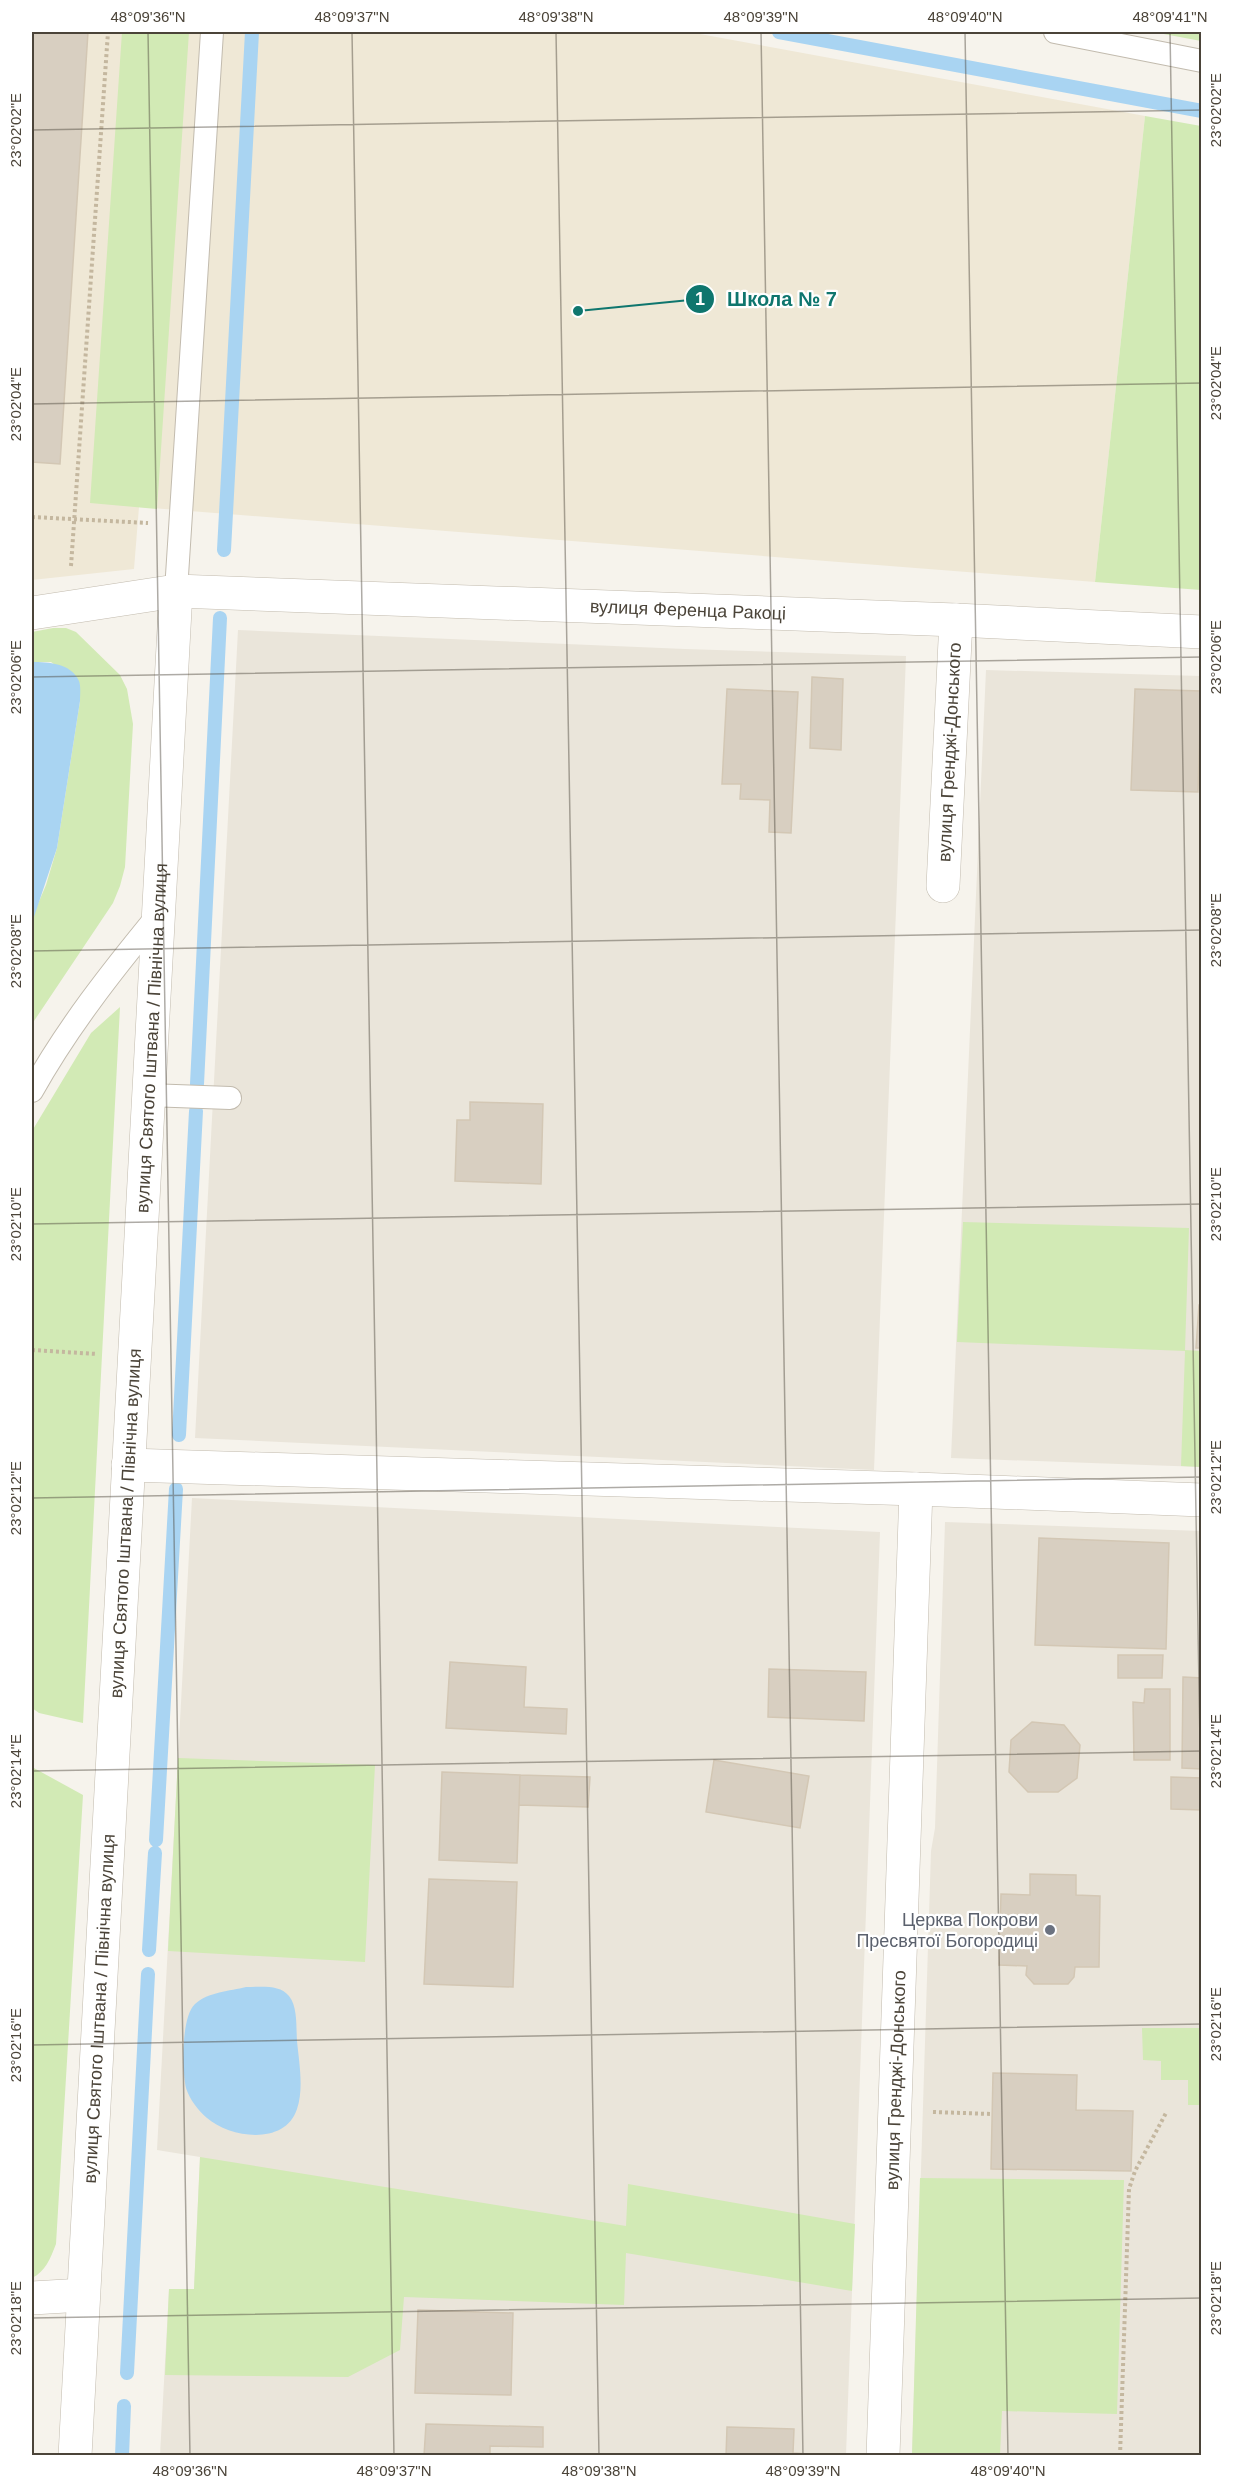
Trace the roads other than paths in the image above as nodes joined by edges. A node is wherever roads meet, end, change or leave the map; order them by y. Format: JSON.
{"nodes":[{"id":1,"x":212,"y":32,"type":"edge"},
{"id":2,"x":1055,"y":32,"type":"edge"},
{"id":3,"x":1202,"y":61,"type":"edge"},
{"id":4,"x":176,"y":591,"type":"junction"},
{"id":5,"x":32,"y":613,"type":"edge"},
{"id":6,"x":956,"y":620,"type":"junction"},
{"id":7,"x":1202,"y":632,"type":"edge"},
{"id":8,"x":943,"y":886,"type":"dead end"},
{"id":9,"x":158,"y":915,"type":"junction"},
{"id":10,"x":32,"y":1091,"type":"edge"},
{"id":11,"x":148,"y":1095,"type":"junction"},
{"id":12,"x":230,"y":1098,"type":"dead end"},
{"id":13,"x":128,"y":1465,"type":"junction"},
{"id":14,"x":915,"y":1489,"type":"junction"},
{"id":15,"x":1202,"y":1500,"type":"edge"},
{"id":16,"x":83,"y":2295,"type":"junction"},
{"id":17,"x":32,"y":2298,"type":"edge"},
{"id":18,"x":75,"y":2456,"type":"edge"},
{"id":19,"x":883,"y":2456,"type":"edge"}],
"edges":[{"from":1,"to":4,"type":"lane"},
{"from":2,"to":3,"type":"lane"},
{"from":4,"to":5,"type":"street","name":"вулиця Ференца Ракоці"},
{"from":4,"to":6,"type":"street","name":"вулиця Ференца Ракоці"},
{"from":4,"to":9,"type":"street","name":"вулиця Святого Іштвана / Північна вулиця"},
{"from":6,"to":7,"type":"street","name":"вулиця Ференца Ракоці"},
{"from":6,"to":8,"type":"street","name":"вулиця Гренджі-Донського"},
{"from":9,"to":10,"type":"lane"},
{"from":9,"to":11,"type":"street","name":"вулиця Святого Іштвана / Північна вулиця"},
{"from":11,"to":12,"type":"lane"},
{"from":11,"to":13,"type":"street","name":"вулиця Святого Іштвана / Північна вулиця"},
{"from":13,"to":14,"type":"street"},
{"from":13,"to":16,"type":"street","name":"вулиця Святого Іштвана / Північна вулиця"},
{"from":14,"to":15,"type":"street"},
{"from":14,"to":19,"type":"street","name":"вулиця Гренджі-Донського"},
{"from":16,"to":17,"type":"street"},
{"from":16,"to":18,"type":"street","name":"вулиця Святого Іштвана / Північна вулиця"}]}
